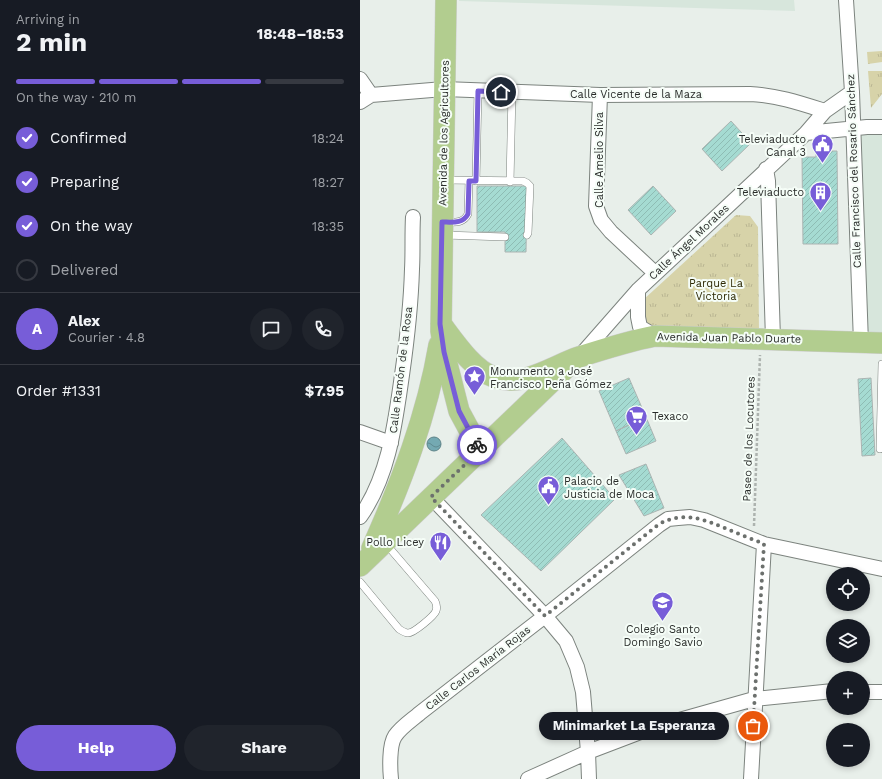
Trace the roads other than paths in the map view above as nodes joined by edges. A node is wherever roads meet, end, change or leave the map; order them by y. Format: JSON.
{"nodes":[{"id":1,"x":446,"y":0,"type":"edge"},
{"id":2,"x":846,"y":0,"type":"edge"},
{"id":3,"x":360,"y":79,"type":"edge"},
{"id":4,"x":444,"y":89,"type":"junction"},
{"id":5,"x":478,"y":91,"type":"junction"},
{"id":6,"x":512,"y":92,"type":"junction"},
{"id":7,"x":852,"y":92,"type":"junction"},
{"id":8,"x":600,"y":95,"type":"junction"},
{"id":9,"x":366,"y":98,"type":"edge"},
{"id":10,"x":825,"y":111,"type":"junction"},
{"id":11,"x":882,"y":127,"type":"edge"},
{"id":12,"x":853,"y":129,"type":"junction"},
{"id":13,"x":806,"y":133,"type":"junction"},
{"id":14,"x":766,"y":169,"type":"junction"},
{"id":15,"x":443,"y":180,"type":"junction"},
{"id":16,"x":473,"y":181,"type":"junction"},
{"id":17,"x":510,"y":182,"type":"junction"},
{"id":18,"x":412,"y":217,"type":"dead end"},
{"id":19,"x":442,"y":228,"type":"junction"},
{"id":20,"x":526,"y":235,"type":"dead end"},
{"id":21,"x":505,"y":237,"type":"dead end"},
{"id":22,"x":655,"y":274,"type":"junction"},
{"id":23,"x":638,"y":290,"type":"junction"},
{"id":24,"x":441,"y":327,"type":"junction"},
{"id":25,"x":655,"y":336,"type":"junction"},
{"id":26,"x":766,"y":339,"type":"junction"},
{"id":27,"x":861,"y":343,"type":"junction"},
{"id":28,"x":882,"y":343,"type":"edge"},
{"id":29,"x":578,"y":357,"type":"junction"},
{"id":30,"x":882,"y":364,"type":"edge"},
{"id":31,"x":360,"y":432,"type":"edge"},
{"id":32,"x":391,"y":443,"type":"junction"},
{"id":33,"x":880,"y":449,"type":"dead end"},
{"id":34,"x":480,"y":450,"type":"junction"},
{"id":35,"x":431,"y":497,"type":"junction"},
{"id":36,"x":360,"y":517,"type":"edge"},
{"id":37,"x":384,"y":542,"type":"junction"},
{"id":38,"x":759,"y":542,"type":"junction"},
{"id":39,"x":364,"y":562,"type":"edge"},
{"id":40,"x":882,"y":569,"type":"edge"},
{"id":41,"x":360,"y":582,"type":"edge"},
{"id":42,"x":545,"y":616,"type":"junction"},
{"id":43,"x":826,"y":692,"type":"edge"},
{"id":44,"x":870,"y":692,"type":"edge"},
{"id":45,"x":882,"y":692,"type":"edge"},
{"id":46,"x":754,"y":699,"type":"junction"},
{"id":47,"x":588,"y":752,"type":"junction"},
{"id":48,"x":391,"y":779,"type":"edge"},
{"id":49,"x":528,"y":779,"type":"edge"},
{"id":50,"x":589,"y":779,"type":"edge"},
{"id":51,"x":750,"y":779,"type":"edge"}],
"edges":[{"from":1,"to":4,"type":"main road","name":"Avenida de los Agricultores"},
{"from":2,"to":7,"type":"street","name":"Calle Francisco del Rosario Sánchez"},
{"from":3,"to":9,"type":"street"},
{"from":4,"to":5,"type":"street","name":"Calle Vicente de la Maza"},
{"from":4,"to":9,"type":"street","name":"Calle Vicente de la Maza"},
{"from":4,"to":15,"type":"main road","name":"Avenida de los Agricultores"},
{"from":5,"to":6,"type":"street","name":"Calle Vicente de la Maza"},
{"from":5,"to":16,"type":"lane"},
{"from":6,"to":8,"type":"street","name":"Calle Vicente de la Maza"},
{"from":6,"to":17,"type":"lane"},
{"from":7,"to":10,"type":"street","name":"Calle Ángel Morales"},
{"from":7,"to":12,"type":"street","name":"Calle Francisco del Rosario Sánchez"},
{"from":8,"to":10,"type":"street","name":"Calle Vicente de la Maza"},
{"from":8,"to":22,"type":"street","name":"Calle Amelio Silva"},
{"from":10,"to":13,"type":"street","name":"Calle Ángel Morales"},
{"from":11,"to":12,"type":"street"},
{"from":12,"to":13,"type":"street"},
{"from":12,"to":27,"type":"street","name":"Calle Francisco del Rosario Sánchez"},
{"from":13,"to":14,"type":"street","name":"Calle Ángel Morales"},
{"from":14,"to":22,"type":"street","name":"Calle Ángel Morales"},
{"from":14,"to":26,"type":"street"},
{"from":15,"to":16,"type":"lane"},
{"from":15,"to":19,"type":"main road","name":"Avenida de los Agricultores"},
{"from":16,"to":17,"type":"lane"},
{"from":16,"to":19,"type":"lane"},
{"from":17,"to":20,"type":"lane"},
{"from":18,"to":32,"type":"street","name":"Calle Ramón de la Rosa"},
{"from":19,"to":21,"type":"lane"},
{"from":19,"to":24,"type":"main road","name":"Avenida de los Agricultores"},
{"from":22,"to":23,"type":"street","name":"Calle Ángel Morales"},
{"from":23,"to":25,"type":"street"},
{"from":23,"to":29,"type":"street","name":"Calle Ángel Morales"},
{"from":24,"to":29,"type":"main road","name":"Avenida Juan Pablo Duarte"},
{"from":24,"to":34,"type":"main road","name":"Avenida de los Agricultores"},
{"from":24,"to":39,"type":"main road"},
{"from":25,"to":26,"type":"main road","name":"Avenida Juan Pablo Duarte"},
{"from":25,"to":29,"type":"main road","name":"Avenida Juan Pablo Duarte"},
{"from":26,"to":27,"type":"main road","name":"Avenida Juan Pablo Duarte"},
{"from":27,"to":28,"type":"main road","name":"Avenida Juan Pablo Duarte"},
{"from":29,"to":34,"type":"main road"},
{"from":30,"to":33,"type":"lane"},
{"from":31,"to":32,"type":"street"},
{"from":32,"to":36,"type":"street","name":"Calle Ramón de la Rosa"},
{"from":34,"to":35,"type":"main road"},
{"from":35,"to":37,"type":"main road"},
{"from":35,"to":42,"type":"street"},
{"from":37,"to":39,"type":"main road"},
{"from":37,"to":41,"type":"lane"},
{"from":38,"to":40,"type":"street","name":"Calle Carlos María Rojas"},
{"from":38,"to":42,"type":"street","name":"Calle Carlos María Rojas"},
{"from":38,"to":46,"type":"street"},
{"from":42,"to":47,"type":"street"},
{"from":42,"to":48,"type":"street","name":"Calle Carlos María Rojas"},
{"from":43,"to":46,"type":"street"},
{"from":44,"to":45,"type":"street"},
{"from":46,"to":47,"type":"street"},
{"from":46,"to":51,"type":"street"},
{"from":47,"to":49,"type":"street"},
{"from":47,"to":50,"type":"street"}]}
